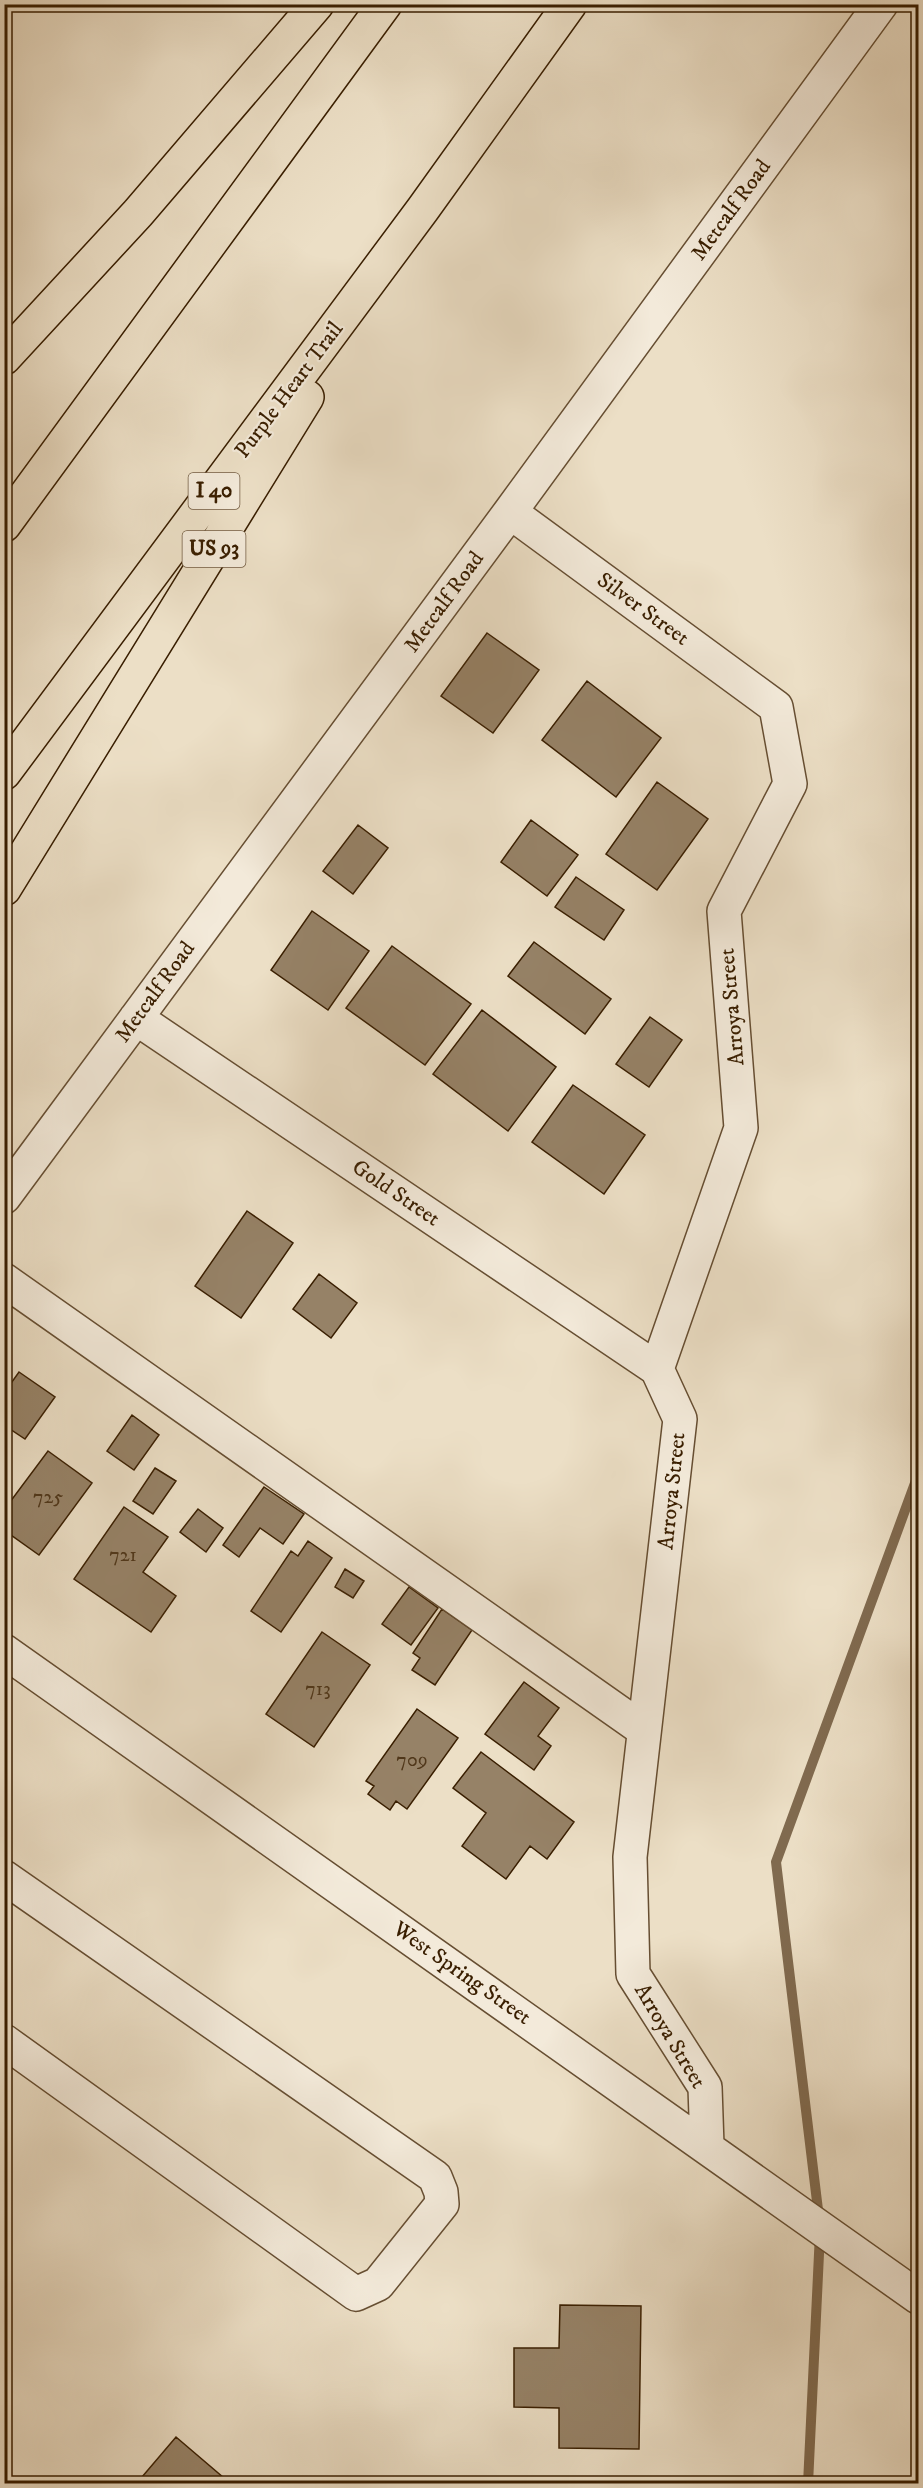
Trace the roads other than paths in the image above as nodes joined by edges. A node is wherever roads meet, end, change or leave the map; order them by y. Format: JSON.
{"nodes":[{"id":1,"x":317,"y":4,"type":"edge"},
{"id":2,"x":385,"y":4,"type":"edge"},
{"id":3,"x":570,"y":4,"type":"edge"},
{"id":4,"x":881,"y":4,"type":"edge"},
{"id":5,"x":423,"y":209,"type":"junction"},
{"id":6,"x":4,"y":358,"type":"edge"},
{"id":7,"x":510,"y":512,"type":"junction"},
{"id":8,"x":4,"y":525,"type":"edge"},
{"id":9,"x":777,"y":707,"type":"joint"},
{"id":10,"x":4,"y":773,"type":"edge"},
{"id":11,"x":4,"y":889,"type":"edge"},
{"id":12,"x":136,"y":1018,"type":"junction"},
{"id":13,"x":4,"y":1197,"type":"edge"},
{"id":14,"x":4,"y":1280,"type":"edge"},
{"id":15,"x":657,"y":1369,"type":"junction"},
{"id":16,"x":4,"y":1651,"type":"edge"},
{"id":17,"x":644,"y":1730,"type":"junction"},
{"id":18,"x":4,"y":1877,"type":"edge"},
{"id":19,"x":4,"y":2041,"type":"edge"},
{"id":20,"x":707,"y":2146,"type":"junction"},
{"id":21,"x":916,"y":2291,"type":"edge"}],
"edges":[{"from":1,"to":6,"type":"highway"},
{"from":2,"to":8,"type":"highway"},
{"from":3,"to":5,"type":"highway","name":"Purple Heart Trail","number":"I 40"},
{"from":4,"to":7,"type":"street","name":"Metcalf Road"},
{"from":5,"to":10,"type":"highway","name":"Purple Heart Trail","number":"I 40"},
{"from":5,"to":11,"type":"highway","number":"US 93"},
{"from":7,"to":9,"type":"street","name":"Silver Street"},
{"from":7,"to":12,"type":"street","name":"Metcalf Road"},
{"from":9,"to":15,"type":"street","name":"Arroya Street"},
{"from":12,"to":13,"type":"street","name":"Metcalf Road"},
{"from":12,"to":15,"type":"street","name":"Gold Street"},
{"from":14,"to":17,"type":"street"},
{"from":15,"to":17,"type":"street","name":"Arroya Street"},
{"from":16,"to":20,"type":"street","name":"West Spring Street"},
{"from":17,"to":20,"type":"street","name":"Arroya Street"},
{"from":18,"to":19,"type":"street"},
{"from":20,"to":21,"type":"street","name":"West Spring Street"}]}
